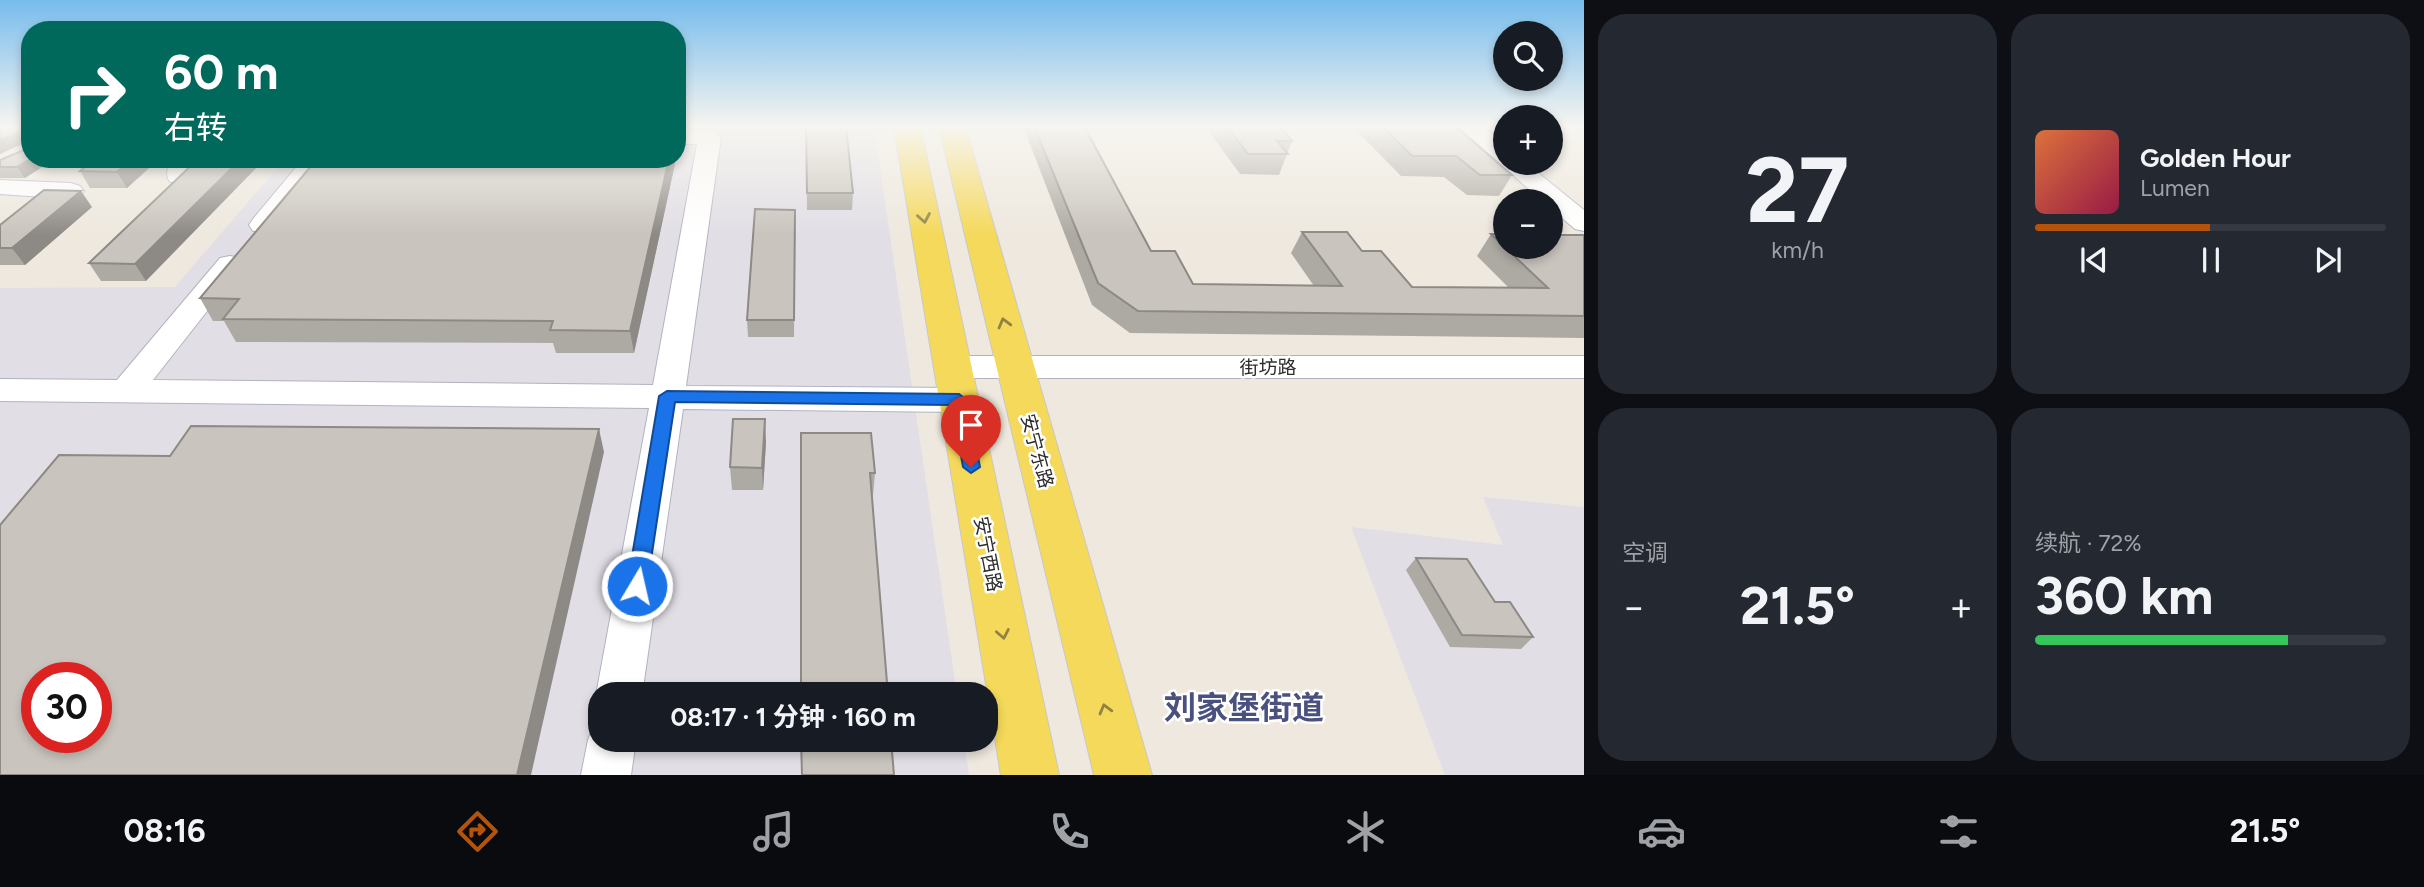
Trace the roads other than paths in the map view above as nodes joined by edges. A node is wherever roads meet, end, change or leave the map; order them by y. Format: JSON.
{"nodes":[{"id":1,"x":706,"y":162,"type":"edge"},
{"id":2,"x":914,"y":162,"type":"edge"},
{"id":3,"x":962,"y":162,"type":"edge"},
{"id":4,"x":309,"y":168,"type":"edge"},
{"id":5,"x":1526,"y":175,"type":"edge"},
{"id":6,"x":0,"y":187,"type":"edge"},
{"id":7,"x":71,"y":191,"type":"edge"},
{"id":8,"x":1584,"y":223,"type":"edge"},
{"id":9,"x":1015,"y":367,"type":"junction"},
{"id":10,"x":1584,"y":367,"type":"edge"},
{"id":11,"x":955,"y":384,"type":"junction"},
{"id":12,"x":0,"y":390,"type":"edge"},
{"id":13,"x":126,"y":391,"type":"junction"},
{"id":14,"x":667,"y":396,"type":"junction"},
{"id":15,"x":621,"y":682,"type":"edge"},
{"id":16,"x":610,"y":752,"type":"edge"},
{"id":17,"x":606,"y":775,"type":"edge"},
{"id":18,"x":1030,"y":775,"type":"edge"},
{"id":19,"x":1123,"y":775,"type":"edge"}],
"edges":[{"from":1,"to":14,"type":"street"},
{"from":2,"to":11,"type":"main road","name":"安宁西路","one_way":true},
{"from":9,"to":3,"type":"main road","name":"安宁东路","one_way":true},
{"from":4,"to":13,"type":"street"},
{"from":5,"to":8,"type":"street"},
{"from":6,"to":7,"type":"street"},
{"from":9,"to":10,"type":"street","name":"街坊路"},
{"from":9,"to":11,"type":"street","name":"街坊路"},
{"from":19,"to":9,"type":"main road","name":"安宁东路","one_way":true},
{"from":11,"to":14,"type":"street","name":"街坊路"},
{"from":11,"to":18,"type":"main road","name":"安宁西路","one_way":true},
{"from":12,"to":13,"type":"street","name":"街坊路"},
{"from":13,"to":14,"type":"street","name":"街坊路"},
{"from":14,"to":15,"type":"street"},
{"from":16,"to":17,"type":"street"}]}
